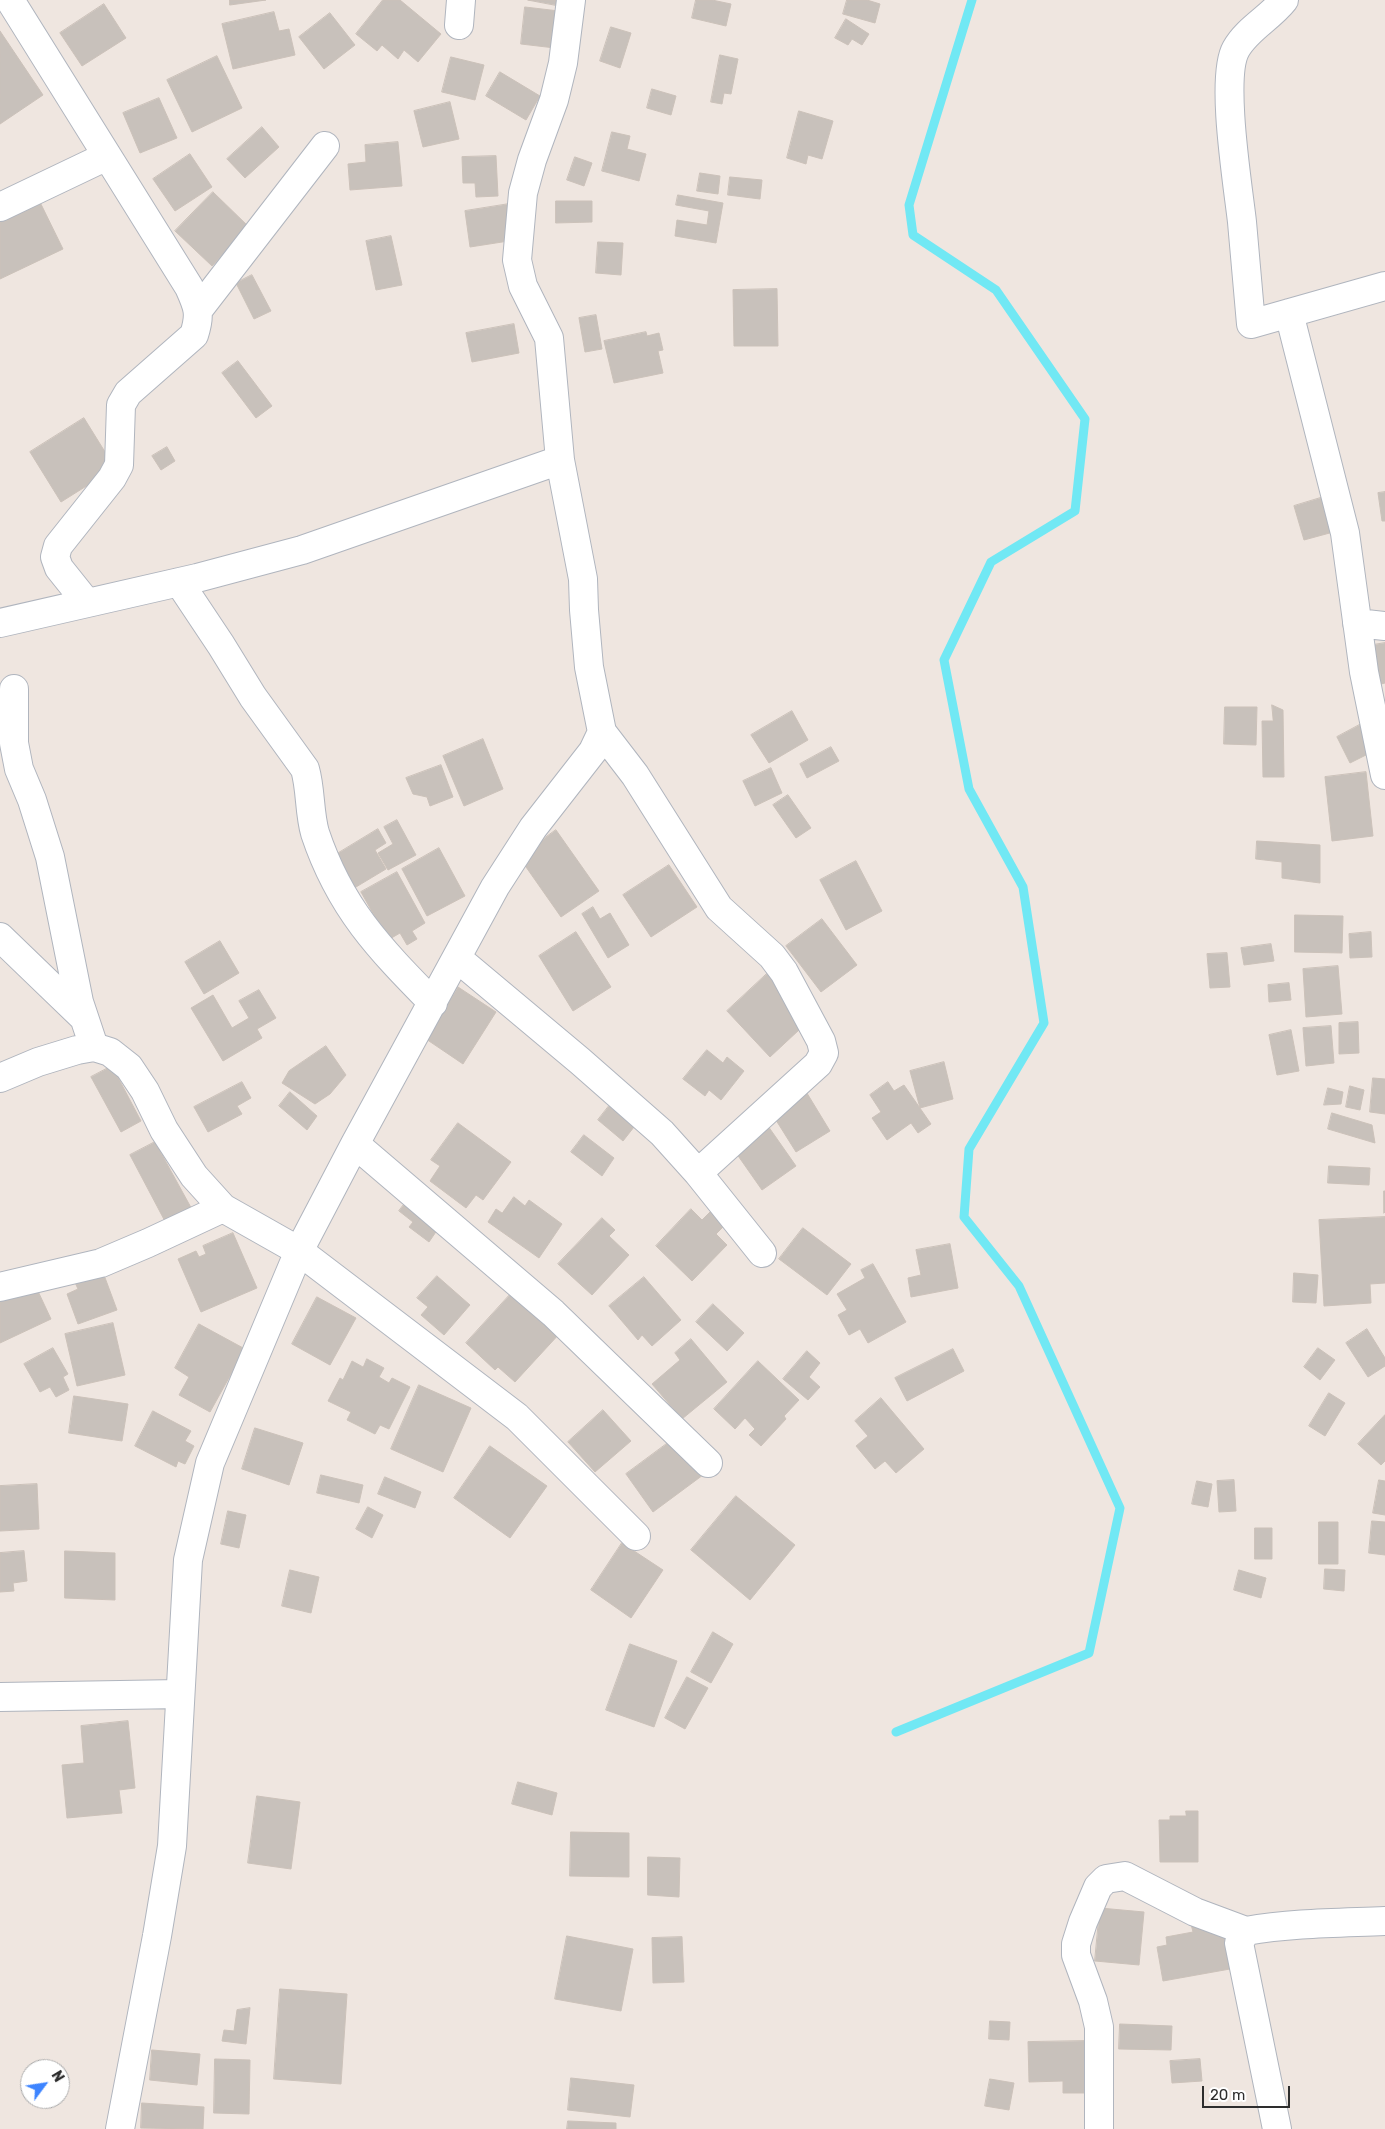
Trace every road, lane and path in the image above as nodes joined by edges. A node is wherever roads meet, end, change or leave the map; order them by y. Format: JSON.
{"nodes":[{"id":1,"x":10,"y":0,"type":"edge"},
{"id":2,"x":571,"y":0,"type":"edge"},
{"id":3,"x":1284,"y":0,"type":"edge"},
{"id":4,"x":325,"y":146,"type":"dead end"},
{"id":5,"x":107,"y":156,"type":"junction"},
{"id":6,"x":0,"y":207,"type":"edge"},
{"id":7,"x":1385,"y":286,"type":"edge"},
{"id":8,"x":199,"y":309,"type":"junction"},
{"id":9,"x":1290,"y":313,"type":"junction"},
{"id":10,"x":560,"y":460,"type":"junction"},
{"id":11,"x":179,"y":582,"type":"junction"},
{"id":12,"x":87,"y":603,"type":"junction"},
{"id":13,"x":0,"y":623,"type":"edge"},
{"id":14,"x":1357,"y":623,"type":"junction"},
{"id":15,"x":1385,"y":626,"type":"edge"},
{"id":16,"x":14,"y":689,"type":"dead end"},
{"id":17,"x":602,"y":732,"type":"junction"},
{"id":18,"x":1385,"y":775,"type":"edge"},
{"id":19,"x":0,"y":937,"type":"edge"},
{"id":20,"x":457,"y":958,"type":"junction"},
{"id":21,"x":433,"y":1003,"type":"junction"},
{"id":22,"x":84,"y":1018,"type":"junction"},
{"id":23,"x":94,"y":1047,"type":"junction"},
{"id":24,"x":0,"y":1078,"type":"edge"},
{"id":25,"x":354,"y":1144,"type":"junction"},
{"id":26,"x":698,"y":1174,"type":"junction"},
{"id":27,"x":223,"y":1208,"type":"junction"},
{"id":28,"x":299,"y":1250,"type":"junction"},
{"id":29,"x":762,"y":1253,"type":"dead end"},
{"id":30,"x":0,"y":1288,"type":"edge"},
{"id":31,"x":708,"y":1464,"type":"dead end"},
{"id":32,"x":636,"y":1536,"type":"dead end"},
{"id":33,"x":180,"y":1694,"type":"junction"},
{"id":34,"x":0,"y":1697,"type":"edge"},
{"id":35,"x":1385,"y":1921,"type":"edge"},
{"id":36,"x":1246,"y":1931,"type":"junction"},
{"id":37,"x":120,"y":2129,"type":"edge"},
{"id":38,"x":1099,"y":2129,"type":"edge"},
{"id":39,"x":1277,"y":2129,"type":"edge"}],
"edges":[{"from":1,"to":5,"type":"street"},
{"from":2,"to":10,"type":"street"},
{"from":3,"to":9,"type":"street"},
{"from":4,"to":8,"type":"street"},
{"from":5,"to":6,"type":"street"},
{"from":5,"to":8,"type":"street"},
{"from":7,"to":9,"type":"street"},
{"from":8,"to":12,"type":"street"},
{"from":9,"to":14,"type":"street"},
{"from":10,"to":11,"type":"street"},
{"from":10,"to":17,"type":"street"},
{"from":11,"to":12,"type":"street"},
{"from":11,"to":21,"type":"street"},
{"from":12,"to":13,"type":"street"},
{"from":14,"to":15,"type":"street"},
{"from":14,"to":18,"type":"street"},
{"from":16,"to":22,"type":"street"},
{"from":17,"to":20,"type":"street"},
{"from":17,"to":26,"type":"street"},
{"from":19,"to":22,"type":"street"},
{"from":20,"to":21,"type":"street"},
{"from":20,"to":26,"type":"street"},
{"from":21,"to":25,"type":"street"},
{"from":22,"to":23,"type":"street"},
{"from":23,"to":24,"type":"street"},
{"from":23,"to":27,"type":"street"},
{"from":25,"to":28,"type":"street"},
{"from":25,"to":31,"type":"street"},
{"from":26,"to":29,"type":"street"},
{"from":27,"to":28,"type":"street"},
{"from":27,"to":30,"type":"street"},
{"from":28,"to":32,"type":"street"},
{"from":28,"to":33,"type":"street"},
{"from":33,"to":34,"type":"street"},
{"from":33,"to":37,"type":"street"},
{"from":35,"to":36,"type":"street"},
{"from":36,"to":38,"type":"street"},
{"from":36,"to":39,"type":"street"}]}
